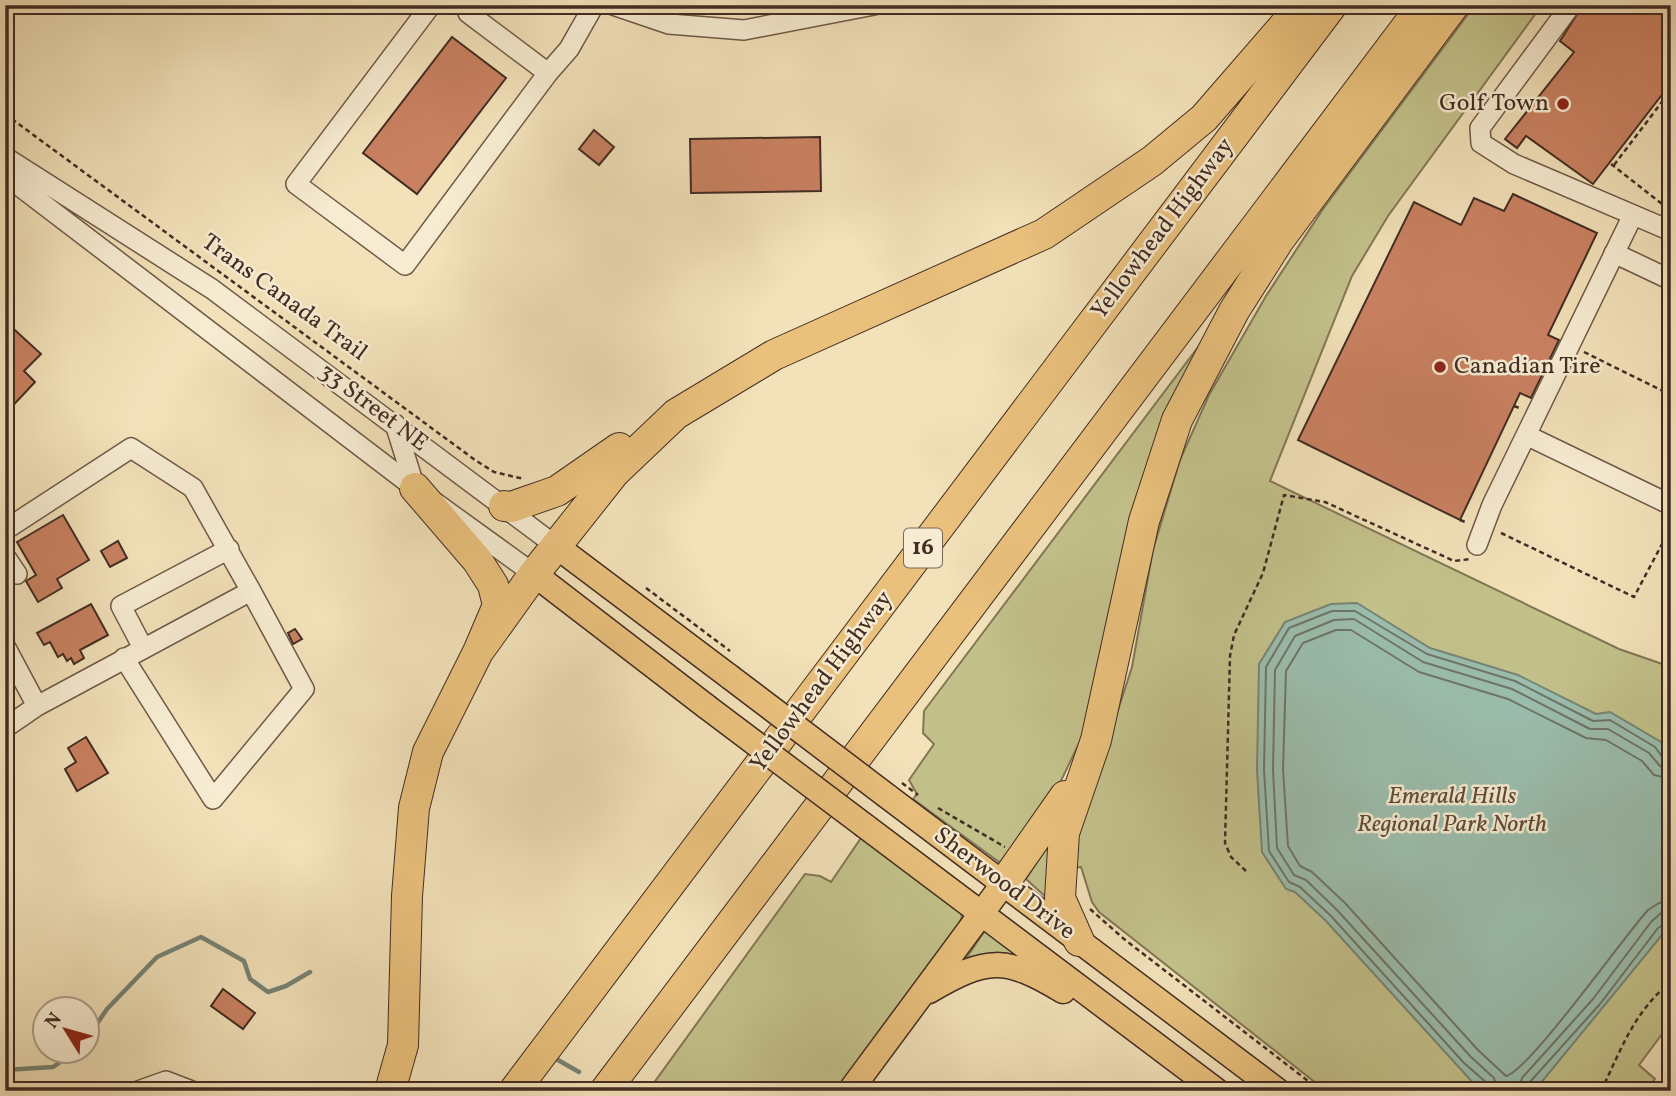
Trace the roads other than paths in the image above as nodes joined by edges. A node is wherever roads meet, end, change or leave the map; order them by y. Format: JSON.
{"nodes":[{"id":1,"x":432,"y":5,"type":"edge"},
{"id":2,"x":594,"y":5,"type":"edge"},
{"id":3,"x":613,"y":5,"type":"edge"},
{"id":4,"x":874,"y":5,"type":"edge"},
{"id":5,"x":1302,"y":5,"type":"edge"},
{"id":6,"x":1332,"y":5,"type":"edge"},
{"id":7,"x":1423,"y":5,"type":"edge"},
{"id":8,"x":1454,"y":5,"type":"edge"},
{"id":9,"x":1571,"y":5,"type":"edge"},
{"id":10,"x":467,"y":8,"type":"edge"},
{"id":11,"x":548,"y":73,"type":"junction"},
{"id":12,"x":5,"y":157,"type":"edge"},
{"id":13,"x":5,"y":175,"type":"edge"},
{"id":14,"x":1633,"y":215,"type":"junction"},
{"id":15,"x":1671,"y":231,"type":"edge"},
{"id":16,"x":1614,"y":253,"type":"junction"},
{"id":17,"x":1671,"y":280,"type":"edge"},
{"id":18,"x":676,"y":414,"type":"junction"},
{"id":19,"x":395,"y":424,"type":"junction"},
{"id":20,"x":1526,"y":435,"type":"junction"},
{"id":21,"x":415,"y":488,"type":"junction"},
{"id":22,"x":1669,"y":499,"type":"edge"},
{"id":23,"x":504,"y":506,"type":"junction"},
{"id":24,"x":5,"y":530,"type":"edge"},
{"id":25,"x":1480,"y":536,"type":"road end"},
{"id":26,"x":556,"y":546,"type":"junction"},
{"id":27,"x":229,"y":548,"type":"junction"},
{"id":28,"x":5,"y":556,"type":"edge"},
{"id":29,"x":17,"y":574,"type":"dead end"},
{"id":30,"x":534,"y":574,"type":"junction"},
{"id":31,"x":251,"y":591,"type":"junction"},
{"id":32,"x":5,"y":646,"type":"edge"},
{"id":33,"x":144,"y":648,"type":"junction"},
{"id":34,"x":478,"y":652,"type":"junction"},
{"id":35,"x":124,"y":658,"type":"junction"},
{"id":36,"x":730,"y":677,"type":"joint"},
{"id":37,"x":37,"y":706,"type":"junction"},
{"id":38,"x":707,"y":707,"type":"joint"},
{"id":39,"x":5,"y":728,"type":"edge"},
{"id":40,"x":1096,"y":740,"type":"junction"},
{"id":41,"x":1004,"y":883,"type":"junction"},
{"id":42,"x":982,"y":914,"type":"junction"},
{"id":43,"x":1079,"y":941,"type":"junction"},
{"id":44,"x":923,"y":994,"type":"junction"},
{"id":45,"x":1146,"y":1038,"type":"junction"},
{"id":46,"x":632,"y":1055,"type":"junction"},
{"id":47,"x":138,"y":1091,"type":"edge"},
{"id":48,"x":192,"y":1091,"type":"edge"},
{"id":49,"x":390,"y":1091,"type":"edge"},
{"id":50,"x":514,"y":1091,"type":"edge"},
{"id":51,"x":605,"y":1091,"type":"edge"},
{"id":52,"x":623,"y":1091,"type":"edge"},
{"id":53,"x":850,"y":1091,"type":"edge"},
{"id":54,"x":1217,"y":1091,"type":"edge"},
{"id":55,"x":1278,"y":1091,"type":"edge"}],
"edges":[{"from":1,"to":11,"type":"street"},
{"from":2,"to":11,"type":"street"},
{"from":3,"to":4,"type":"street"},
{"from":5,"to":18,"type":"highway"},
{"from":6,"to":50,"type":"highway","name":"Yellowhead Highway","number":"16"},
{"from":7,"to":46,"type":"highway"},
{"from":8,"to":40,"type":"highway"},
{"from":9,"to":14,"type":"street"},
{"from":10,"to":11,"type":"street"},
{"from":12,"to":19,"type":"street","name":"33 Street NE"},
{"from":13,"to":21,"type":"street","name":"33 Street NE"},
{"from":14,"to":15,"type":"street"},
{"from":14,"to":16,"type":"street"},
{"from":16,"to":17,"type":"street"},
{"from":16,"to":20,"type":"street"},
{"from":18,"to":23,"type":"highway"},
{"from":18,"to":26,"type":"highway"},
{"from":19,"to":21,"type":"street"},
{"from":19,"to":23,"type":"street","name":"33 Street NE"},
{"from":20,"to":22,"type":"street"},
{"from":20,"to":25,"type":"street"},
{"from":21,"to":30,"type":"street","name":"33 Street NE"},
{"from":21,"to":34,"type":"highway"},
{"from":23,"to":26,"type":"street","name":"33 Street NE"},
{"from":24,"to":27,"type":"street"},
{"from":26,"to":30,"type":"highway"},
{"from":26,"to":36,"type":"main road","name":"33 Street NE"},
{"from":27,"to":31,"type":"street"},
{"from":27,"to":33,"type":"street"},
{"from":28,"to":29,"type":"street"},
{"from":30,"to":34,"type":"highway"},
{"from":30,"to":38,"type":"main road","name":"33 Street NE"},
{"from":31,"to":33,"type":"street"},
{"from":31,"to":35,"type":"street"},
{"from":32,"to":37,"type":"street"},
{"from":33,"to":35,"type":"street"},
{"from":34,"to":49,"type":"highway"},
{"from":35,"to":37,"type":"street"},
{"from":36,"to":41,"type":"main road","name":"Sherwood Drive","bridge":true},
{"from":37,"to":39,"type":"street"},
{"from":38,"to":42,"type":"main road","name":"Sherwood Drive","bridge":true},
{"from":40,"to":41,"type":"highway"},
{"from":40,"to":43,"type":"highway"},
{"from":41,"to":42,"type":"main road"},
{"from":41,"to":43,"type":"main road","name":"Sherwood Drive"},
{"from":42,"to":44,"type":"main road"},
{"from":42,"to":45,"type":"main road","name":"Sherwood Drive"},
{"from":43,"to":55,"type":"main road","name":"Sherwood Drive"},
{"from":44,"to":45,"type":"main road"},
{"from":44,"to":53,"type":"main road"},
{"from":45,"to":54,"type":"main road","name":"Sherwood Drive"},
{"from":46,"to":51,"type":"highway"},
{"from":46,"to":52,"type":"highway"},
{"from":47,"to":48,"type":"street"}]}
